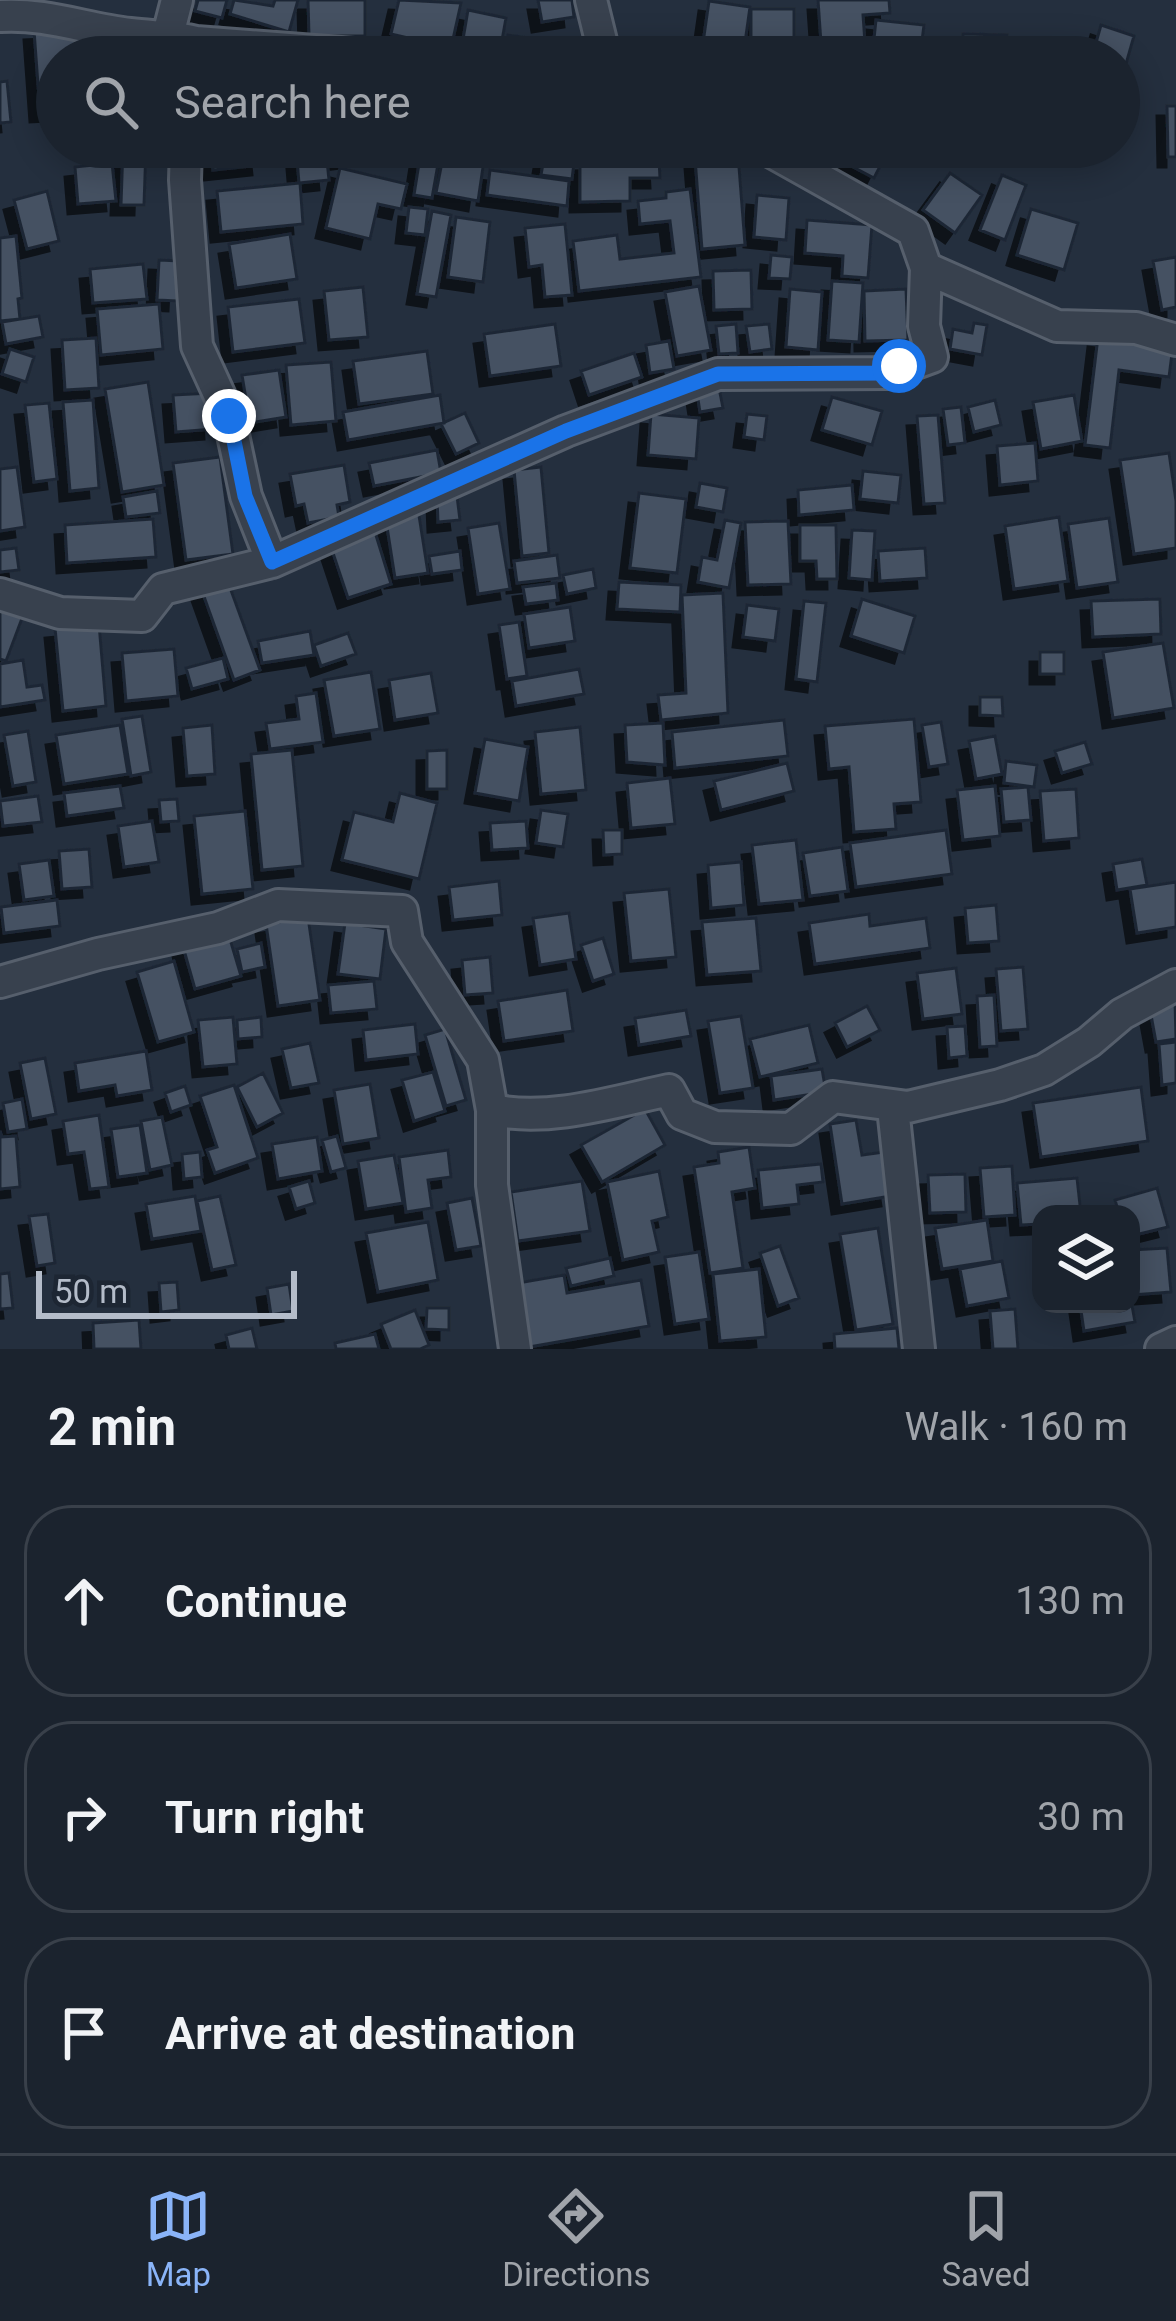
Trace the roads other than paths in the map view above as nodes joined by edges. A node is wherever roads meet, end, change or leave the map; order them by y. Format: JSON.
{"nodes":[{"id":1,"x":177,"y":0,"type":"edge"},
{"id":2,"x":591,"y":0,"type":"edge"},
{"id":3,"x":0,"y":16,"type":"edge"},
{"id":4,"x":141,"y":36,"type":"edge"},
{"id":5,"x":184,"y":36,"type":"edge"},
{"id":6,"x":600,"y":36,"type":"edge"},
{"id":7,"x":186,"y":168,"type":"edge"},
{"id":8,"x":801,"y":168,"type":"edge"},
{"id":9,"x":926,"y":268,"type":"junction"},
{"id":10,"x":1176,"y":340,"type":"edge"},
{"id":11,"x":272,"y":562,"type":"junction"},
{"id":12,"x":0,"y":595,"type":"edge"},
{"id":13,"x":0,"y":982,"type":"edge"},
{"id":14,"x":1176,"y":985,"type":"edge"},
{"id":15,"x":893,"y":1108,"type":"junction"},
{"id":16,"x":492,"y":1110,"type":"junction"},
{"id":17,"x":1176,"y":1342,"type":"edge"},
{"id":18,"x":515,"y":1349,"type":"edge"},
{"id":19,"x":919,"y":1349,"type":"edge"},
{"id":20,"x":1160,"y":1349,"type":"edge"}],
"edges":[{"from":1,"to":5,"type":"street"},
{"from":2,"to":6,"type":"street"},
{"from":3,"to":4,"type":"street"},
{"from":7,"to":11,"type":"street"},
{"from":8,"to":9,"type":"street"},
{"from":9,"to":10,"type":"street"},
{"from":9,"to":11,"type":"street"},
{"from":11,"to":12,"type":"street"},
{"from":13,"to":16,"type":"street"},
{"from":14,"to":15,"type":"street"},
{"from":15,"to":16,"type":"street"},
{"from":15,"to":19,"type":"street"},
{"from":16,"to":18,"type":"street"},
{"from":17,"to":20,"type":"street"}]}
